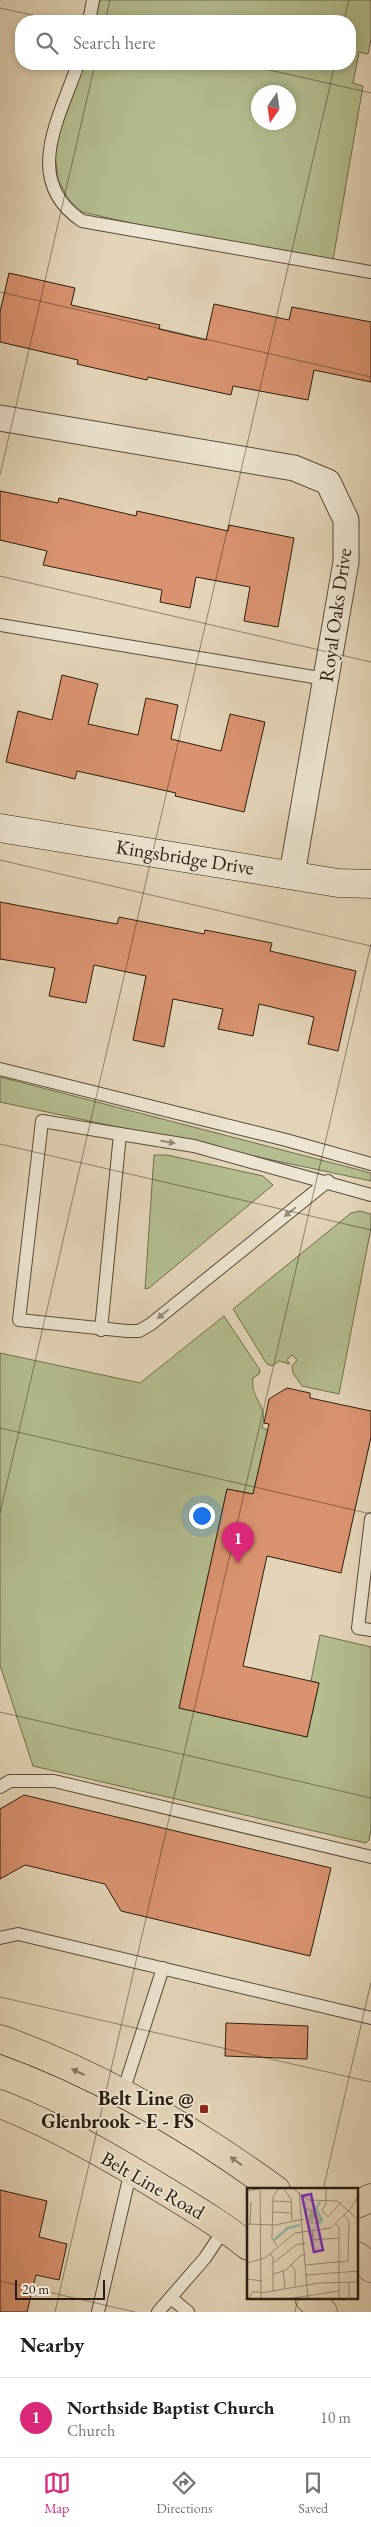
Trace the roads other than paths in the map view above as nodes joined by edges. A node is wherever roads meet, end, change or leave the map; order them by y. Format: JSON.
{"nodes":[{"id":1,"x":93,"y":0,"type":"edge"},
{"id":2,"x":90,"y":15,"type":"edge"},
{"id":3,"x":76,"y":70,"type":"edge"},
{"id":4,"x":371,"y":272,"type":"edge"},
{"id":5,"x":0,"y":418,"type":"edge"},
{"id":6,"x":0,"y":625,"type":"edge"},
{"id":7,"x":326,"y":679,"type":"junction"},
{"id":8,"x":0,"y":828,"type":"edge"},
{"id":9,"x":292,"y":874,"type":"junction"},
{"id":10,"x":371,"y":884,"type":"edge"},
{"id":11,"x":0,"y":1069,"type":"edge"},
{"id":12,"x":120,"y":1134,"type":"junction"},
{"id":13,"x":371,"y":1164,"type":"edge"},
{"id":14,"x":328,"y":1181,"type":"junction"},
{"id":15,"x":371,"y":1194,"type":"edge"},
{"id":16,"x":101,"y":1330,"type":"junction"},
{"id":17,"x":371,"y":1519,"type":"edge"},
{"id":18,"x":371,"y":1630,"type":"edge"},
{"id":19,"x":0,"y":1787,"type":"edge"},
{"id":20,"x":371,"y":1857,"type":"edge"},
{"id":21,"x":0,"y":1938,"type":"edge"},
{"id":22,"x":163,"y":1968,"type":"junction"},
{"id":23,"x":371,"y":2018,"type":"edge"},
{"id":24,"x":0,"y":2039,"type":"edge"},
{"id":25,"x":122,"y":2092,"type":"junction"},
{"id":26,"x":0,"y":2104,"type":"edge"},
{"id":27,"x":131,"y":2170,"type":"junction"},
{"id":28,"x":273,"y":2188,"type":"edge"},
{"id":29,"x":371,"y":2198,"type":"edge"},
{"id":30,"x":358,"y":2204,"type":"edge"},
{"id":31,"x":225,"y":2228,"type":"junction"},
{"id":32,"x":247,"y":2245,"type":"edge"},
{"id":33,"x":358,"y":2257,"type":"edge"},
{"id":34,"x":371,"y":2268,"type":"edge"},
{"id":35,"x":171,"y":2298,"type":"junction"},
{"id":36,"x":311,"y":2300,"type":"edge"},
{"id":37,"x":98,"y":2312,"type":"edge"},
{"id":38,"x":158,"y":2312,"type":"edge"},
{"id":39,"x":188,"y":2312,"type":"edge"},
{"id":40,"x":323,"y":2312,"type":"edge"}],
"edges":[{"from":1,"to":2,"type":"lane"},
{"from":3,"to":4,"type":"lane"},
{"from":5,"to":7,"type":"street","name":"Royal Oaks Drive"},
{"from":6,"to":7,"type":"lane"},
{"from":7,"to":9,"type":"street","name":"Royal Oaks Drive"},
{"from":8,"to":9,"type":"street","name":"Kingsbridge Drive"},
{"from":9,"to":10,"type":"street","name":"Kingsbridge Drive"},
{"from":11,"to":13,"type":"lane"},
{"from":12,"to":14,"type":"lane","one_way":true},
{"from":12,"to":16,"type":"lane"},
{"from":12,"to":16,"type":"lane"},
{"from":14,"to":15,"type":"lane"},
{"from":14,"to":16,"type":"lane","one_way":true},
{"from":17,"to":18,"type":"lane"},
{"from":19,"to":20,"type":"lane"},
{"from":21,"to":22,"type":"lane"},
{"from":22,"to":23,"type":"lane"},
{"from":22,"to":25,"type":"lane"},
{"from":25,"to":24,"type":"main road","one_way":true},
{"from":28,"to":25,"type":"main road","one_way":true},
{"from":26,"to":27,"type":"main road","name":"Belt Line Road"},
{"from":27,"to":31,"type":"main road","name":"Belt Line Road"},
{"from":27,"to":37,"type":"lane"},
{"from":29,"to":30,"type":"main road"},
{"from":31,"to":32,"type":"main road","name":"Belt Line Road"},
{"from":31,"to":35,"type":"lane"},
{"from":33,"to":34,"type":"main road"},
{"from":35,"to":38,"type":"lane"},
{"from":35,"to":39,"type":"lane"},
{"from":36,"to":40,"type":"main road"}]}
